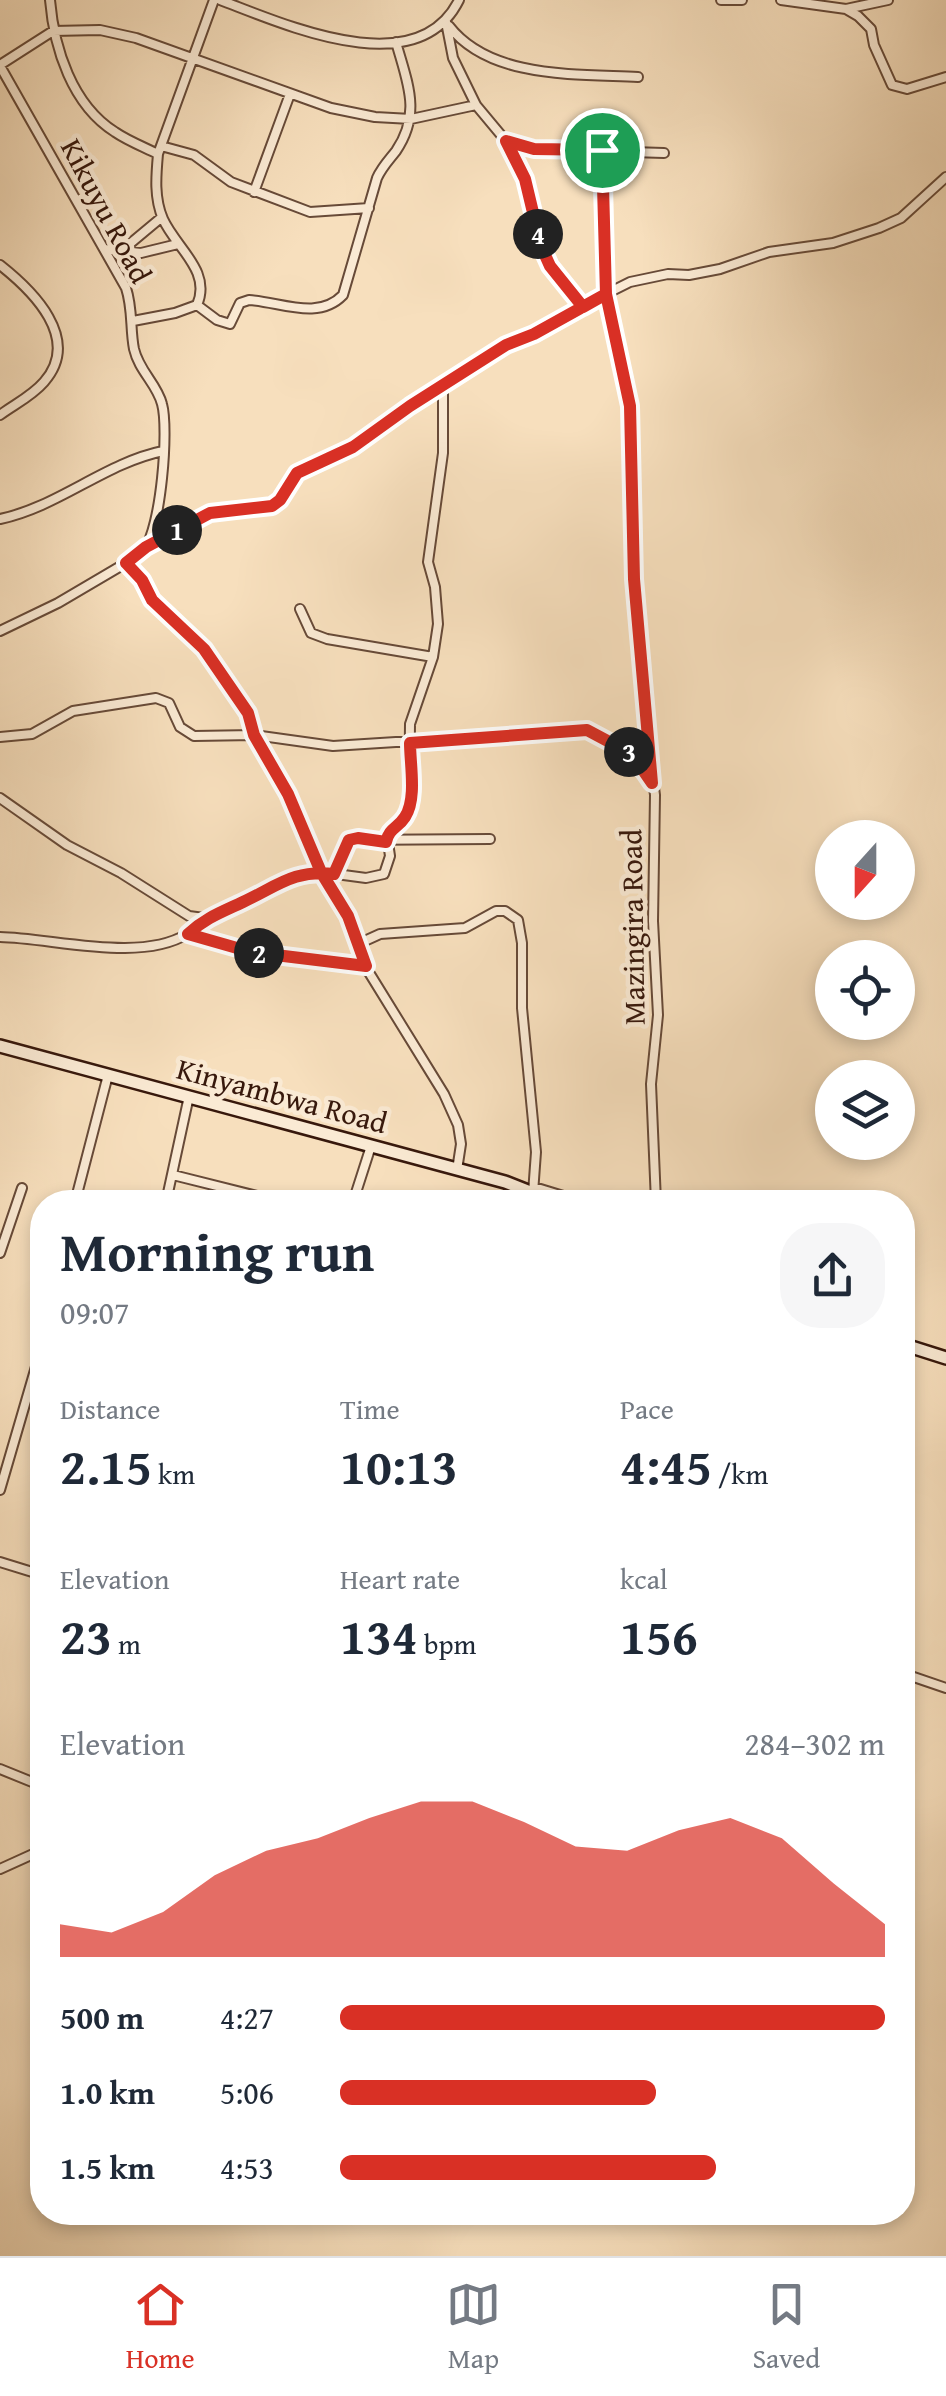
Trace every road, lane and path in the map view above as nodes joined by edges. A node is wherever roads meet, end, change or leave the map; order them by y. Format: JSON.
{"nodes":[{"id":1,"x":50,"y":0,"type":"edge"},
{"id":2,"x":217,"y":0,"type":"edge"},
{"id":3,"x":459,"y":0,"type":"edge"},
{"id":4,"x":721,"y":0,"type":"edge"},
{"id":5,"x":742,"y":0,"type":"edge"},
{"id":6,"x":780,"y":0,"type":"edge"},
{"id":7,"x":888,"y":0,"type":"edge"},
{"id":8,"x":846,"y":9,"type":"junction"},
{"id":9,"x":446,"y":22,"type":"junction"},
{"id":10,"x":53,"y":32,"type":"junction"},
{"id":11,"x":396,"y":42,"type":"junction"},
{"id":12,"x":193,"y":58,"type":"junction"},
{"id":13,"x":0,"y":66,"type":"edge"},
{"id":14,"x":638,"y":77,"type":"dead end"},
{"id":15,"x":946,"y":78,"type":"edge"},
{"id":16,"x":290,"y":94,"type":"junction"},
{"id":17,"x":476,"y":105,"type":"junction"},
{"id":18,"x":410,"y":119,"type":"junction"},
{"id":19,"x":506,"y":141,"type":"junction"},
{"id":20,"x":160,"y":150,"type":"junction"},
{"id":21,"x":602,"y":150,"type":"junction"},
{"id":22,"x":664,"y":153,"type":"dead end"},
{"id":23,"x":946,"y":177,"type":"edge"},
{"id":24,"x":254,"y":192,"type":"junction"},
{"id":25,"x":370,"y":208,"type":"junction"},
{"id":26,"x":162,"y":217,"type":"junction"},
{"id":27,"x":178,"y":244,"type":"junction"},
{"id":28,"x":104,"y":249,"type":"junction"},
{"id":29,"x":120,"y":252,"type":"junction"},
{"id":30,"x":0,"y":265,"type":"edge"},
{"id":31,"x":606,"y":294,"type":"junction"},
{"id":32,"x":197,"y":305,"type":"junction"},
{"id":33,"x":583,"y":307,"type":"junction"},
{"id":34,"x":133,"y":321,"type":"junction"},
{"id":35,"x":443,"y":386,"type":"junction"},
{"id":36,"x":0,"y":415,"type":"edge"},
{"id":37,"x":163,"y":451,"type":"junction"},
{"id":38,"x":0,"y":519,"type":"edge"},
{"id":39,"x":146,"y":547,"type":"junction"},
{"id":40,"x":126,"y":563,"type":"junction"},
{"id":41,"x":300,"y":609,"type":"dead end"},
{"id":42,"x":0,"y":631,"type":"edge"},
{"id":43,"x":434,"y":658,"type":"junction"},
{"id":44,"x":254,"y":735,"type":"junction"},
{"id":45,"x":0,"y":737,"type":"edge"},
{"id":46,"x":410,"y":743,"type":"junction"},
{"id":47,"x":652,"y":783,"type":"junction"},
{"id":48,"x":0,"y":798,"type":"edge"},
{"id":49,"x":490,"y":838,"type":"dead end"},
{"id":50,"x":386,"y":842,"type":"junction"},
{"id":51,"x":321,"y":872,"type":"junction"},
{"id":52,"x":334,"y":874,"type":"junction"},
{"id":53,"x":204,"y":918,"type":"junction"},
{"id":54,"x":188,"y":934,"type":"junction"},
{"id":55,"x":0,"y":938,"type":"edge"},
{"id":56,"x":358,"y":944,"type":"junction"},
{"id":57,"x":366,"y":966,"type":"junction"},
{"id":58,"x":0,"y":1046,"type":"edge"},
{"id":59,"x":108,"y":1075,"type":"junction"},
{"id":60,"x":189,"y":1096,"type":"junction"},
{"id":61,"x":370,"y":1146,"type":"junction"},
{"id":62,"x":457,"y":1170,"type":"junction"},
{"id":63,"x":173,"y":1175,"type":"junction"},
{"id":64,"x":22,"y":1188,"type":"dead end"},
{"id":65,"x":78,"y":1190,"type":"edge"},
{"id":66,"x":169,"y":1190,"type":"edge"},
{"id":67,"x":233,"y":1190,"type":"edge"},
{"id":68,"x":357,"y":1190,"type":"edge"},
{"id":69,"x":534,"y":1190,"type":"joint"},
{"id":70,"x":655,"y":1190,"type":"edge"},
{"id":71,"x":0,"y":1252,"type":"edge"},
{"id":72,"x":915,"y":1348,"type":"edge"},
{"id":73,"x":946,"y":1358,"type":"edge"},
{"id":74,"x":30,"y":1387,"type":"edge"},
{"id":75,"x":0,"y":1490,"type":"edge"},
{"id":76,"x":0,"y":1562,"type":"edge"},
{"id":77,"x":30,"y":1571,"type":"edge"},
{"id":78,"x":915,"y":1677,"type":"edge"},
{"id":79,"x":946,"y":1688,"type":"edge"},
{"id":80,"x":0,"y":1769,"type":"edge"},
{"id":81,"x":30,"y":1781,"type":"edge"},
{"id":82,"x":30,"y":1855,"type":"edge"},
{"id":83,"x":0,"y":1869,"type":"edge"}],
"edges":[{"from":1,"to":10,"type":"street"},
{"from":2,"to":11,"type":"street"},
{"from":2,"to":12,"type":"street"},
{"from":3,"to":9,"type":"street"},
{"from":4,"to":5,"type":"street"},
{"from":6,"to":8,"type":"street"},
{"from":7,"to":8,"type":"street"},
{"from":8,"to":15,"type":"street"},
{"from":9,"to":11,"type":"street"},
{"from":9,"to":14,"type":"street"},
{"from":9,"to":17,"type":"street"},
{"from":10,"to":12,"type":"street"},
{"from":10,"to":13,"type":"street"},
{"from":10,"to":20,"type":"street"},
{"from":11,"to":18,"type":"street"},
{"from":12,"to":16,"type":"street"},
{"from":12,"to":20,"type":"street"},
{"from":13,"to":28,"type":"street","name":"Kikuyu Road"},
{"from":16,"to":18,"type":"street"},
{"from":16,"to":24,"type":"street"},
{"from":17,"to":18,"type":"street"},
{"from":17,"to":19,"type":"street"},
{"from":18,"to":25,"type":"street"},
{"from":19,"to":21,"type":"street"},
{"from":19,"to":33,"type":"street"},
{"from":20,"to":24,"type":"street"},
{"from":20,"to":26,"type":"street"},
{"from":21,"to":22,"type":"street"},
{"from":21,"to":31,"type":"street","name":"Mazingira Road"},
{"from":23,"to":31,"type":"street"},
{"from":24,"to":25,"type":"street"},
{"from":25,"to":32,"type":"street"},
{"from":26,"to":27,"type":"street"},
{"from":26,"to":29,"type":"street"},
{"from":27,"to":29,"type":"street"},
{"from":27,"to":32,"type":"street"},
{"from":28,"to":29,"type":"street"},
{"from":28,"to":34,"type":"street","name":"Kikuyu Road"},
{"from":30,"to":36,"type":"street"},
{"from":31,"to":33,"type":"street"},
{"from":31,"to":47,"type":"street","name":"Mazingira Road"},
{"from":32,"to":34,"type":"street"},
{"from":33,"to":35,"type":"street"},
{"from":34,"to":37,"type":"street","name":"Kikuyu Road"},
{"from":35,"to":39,"type":"street"},
{"from":35,"to":43,"type":"street"},
{"from":37,"to":38,"type":"street"},
{"from":37,"to":39,"type":"street","name":"Kikuyu Road"},
{"from":39,"to":40,"type":"street"},
{"from":40,"to":42,"type":"street"},
{"from":40,"to":44,"type":"street"},
{"from":41,"to":43,"type":"street"},
{"from":43,"to":46,"type":"street"},
{"from":44,"to":45,"type":"street"},
{"from":44,"to":46,"type":"street"},
{"from":44,"to":51,"type":"street"},
{"from":46,"to":47,"type":"street"},
{"from":46,"to":50,"type":"street"},
{"from":47,"to":70,"type":"street","name":"Mazingira Road"},
{"from":48,"to":53,"type":"street"},
{"from":49,"to":50,"type":"street"},
{"from":50,"to":52,"type":"street"},
{"from":50,"to":52,"type":"street"},
{"from":51,"to":52,"type":"street"},
{"from":51,"to":53,"type":"street"},
{"from":51,"to":56,"type":"street"},
{"from":53,"to":54,"type":"street"},
{"from":54,"to":55,"type":"street"},
{"from":54,"to":57,"type":"street"},
{"from":56,"to":57,"type":"street"},
{"from":56,"to":69,"type":"street"},
{"from":57,"to":62,"type":"street"},
{"from":58,"to":59,"type":"street","name":"Kinyambwa Road"},
{"from":59,"to":60,"type":"street","name":"Kinyambwa Road"},
{"from":59,"to":65,"type":"street"},
{"from":60,"to":61,"type":"street","name":"Kinyambwa Road"},
{"from":60,"to":63,"type":"street"},
{"from":61,"to":62,"type":"street","name":"Kinyambwa Road"},
{"from":61,"to":68,"type":"street"},
{"from":62,"to":69,"type":"street","name":"Kinyambwa Road"},
{"from":63,"to":66,"type":"street"},
{"from":63,"to":67,"type":"street"},
{"from":64,"to":71,"type":"street"},
{"from":72,"to":73,"type":"street"},
{"from":74,"to":75,"type":"street"},
{"from":76,"to":77,"type":"street"},
{"from":78,"to":79,"type":"street"},
{"from":80,"to":81,"type":"street"},
{"from":82,"to":83,"type":"street"}]}
